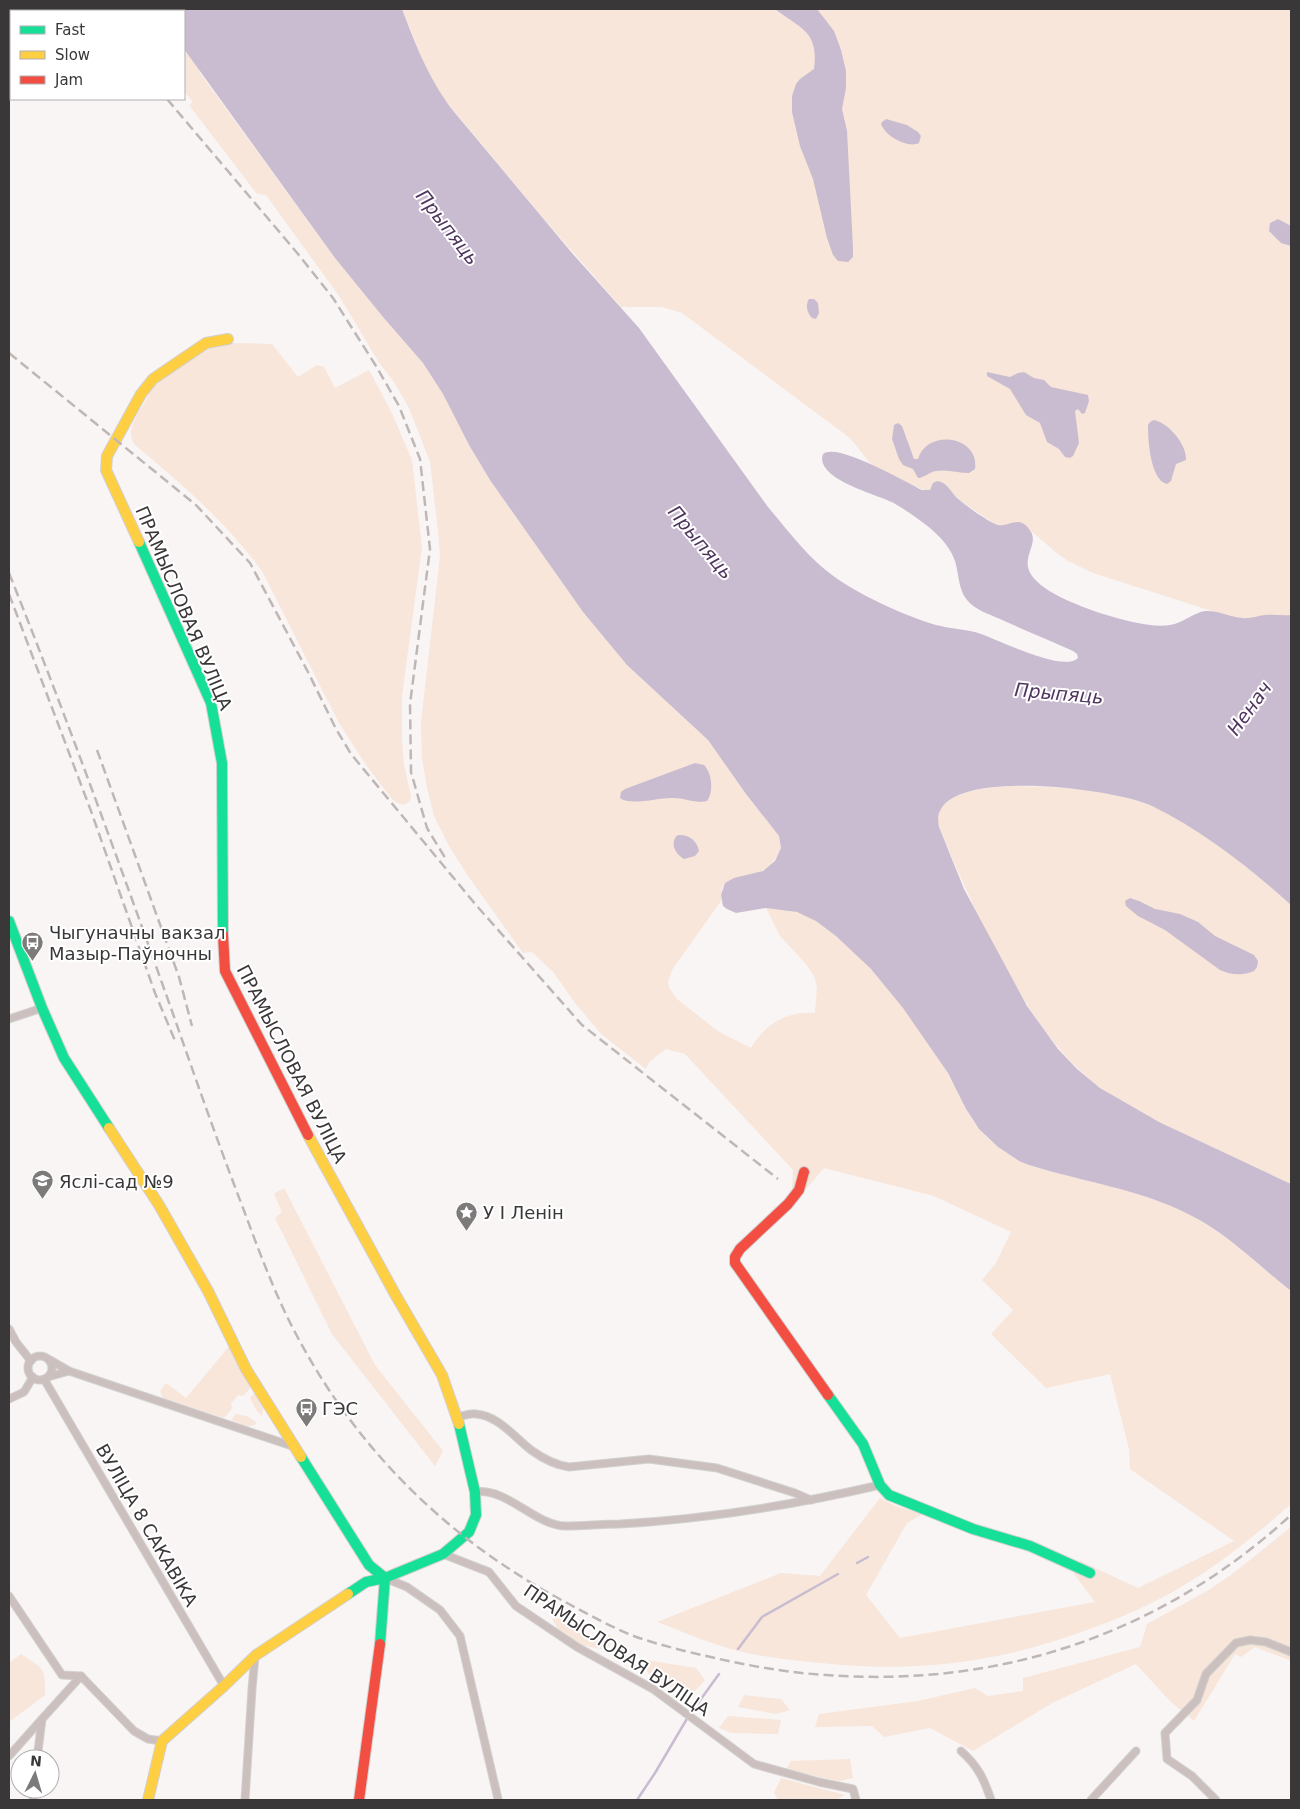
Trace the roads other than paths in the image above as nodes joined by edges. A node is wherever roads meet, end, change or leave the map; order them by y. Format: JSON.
{"nodes":[{"id":1,"x":228,"y":339,"type":"dead end"},
{"id":2,"x":9,"y":922,"type":"edge"},
{"id":3,"x":42,"y":1008,"type":"junction"},
{"id":4,"x":9,"y":1020,"type":"edge"},
{"id":5,"x":804,"y":1172,"type":"dead end"},
{"id":6,"x":9,"y":1329,"type":"edge"},
{"id":7,"x":50,"y":1360,"type":"junction"},
{"id":8,"x":30,"y":1361,"type":"junction"},
{"id":9,"x":69,"y":1371,"type":"junction"},
{"id":10,"x":33,"y":1377,"type":"junction"},
{"id":11,"x":46,"y":1378,"type":"junction"},
{"id":12,"x":9,"y":1399,"type":"edge"},
{"id":13,"x":457,"y":1418,"type":"junction"},
{"id":14,"x":294,"y":1448,"type":"junction"},
{"id":15,"x":880,"y":1485,"type":"junction"},
{"id":16,"x":476,"y":1492,"type":"junction"},
{"id":17,"x":812,"y":1501,"type":"junction"},
{"id":18,"x":443,"y":1554,"type":"junction"},
{"id":19,"x":1090,"y":1573,"type":"dead end"},
{"id":20,"x":385,"y":1578,"type":"junction"},
{"id":21,"x":9,"y":1596,"type":"edge"},
{"id":22,"x":1291,"y":1652,"type":"edge"},
{"id":23,"x":256,"y":1655,"type":"junction"},
{"id":24,"x":81,"y":1676,"type":"junction"},
{"id":25,"x":224,"y":1686,"type":"junction"},
{"id":26,"x":42,"y":1719,"type":"junction"},
{"id":27,"x":162,"y":1741,"type":"junction"},
{"id":28,"x":38,"y":1749,"type":"edge"},
{"id":29,"x":961,"y":1750,"type":"dead end"},
{"id":30,"x":1136,"y":1751,"type":"dead end"},
{"id":31,"x":9,"y":1756,"type":"edge"},
{"id":32,"x":148,"y":1800,"type":"edge"},
{"id":33,"x":245,"y":1800,"type":"edge"},
{"id":34,"x":359,"y":1800,"type":"edge"},
{"id":35,"x":497,"y":1800,"type":"edge"},
{"id":36,"x":856,"y":1800,"type":"edge"},
{"id":37,"x":990,"y":1800,"type":"edge"},
{"id":38,"x":1092,"y":1800,"type":"edge"},
{"id":39,"x":1216,"y":1800,"type":"edge"}],
"edges":[{"from":1,"to":13,"type":"street","name":"ПРАМЫСЛОВАЯ ВУЛІЦА"},
{"from":2,"to":3,"type":"street"},
{"from":3,"to":4,"type":"street"},
{"from":3,"to":14,"type":"street"},
{"from":5,"to":15,"type":"street"},
{"from":6,"to":8,"type":"street"},
{"from":7,"to":8,"type":"street"},
{"from":7,"to":9,"type":"street"},
{"from":7,"to":11,"type":"street"},
{"from":8,"to":10,"type":"street"},
{"from":9,"to":11,"type":"street"},
{"from":9,"to":14,"type":"street"},
{"from":10,"to":11,"type":"street"},
{"from":10,"to":12,"type":"street"},
{"from":11,"to":25,"type":"street","name":"ВУЛІЦА 8 САКАВІКА"},
{"from":13,"to":16,"type":"street","name":"ПРАМЫСЛОВАЯ ВУЛІЦА"},
{"from":13,"to":17,"type":"street"},
{"from":14,"to":20,"type":"street"},
{"from":15,"to":17,"type":"street"},
{"from":15,"to":19,"type":"street"},
{"from":16,"to":17,"type":"street"},
{"from":16,"to":18,"type":"street","name":"ПРАМЫСЛОВАЯ ВУЛІЦА"},
{"from":18,"to":20,"type":"street","name":"ПРАМЫСЛОВАЯ ВУЛІЦА"},
{"from":18,"to":36,"type":"street","name":"ПРАМЫСЛОВАЯ ВУЛІЦА"},
{"from":20,"to":23,"type":"street","name":"ПРАМЫСЛОВАЯ ВУЛІЦА"},
{"from":20,"to":34,"type":"street"},
{"from":20,"to":35,"type":"street"},
{"from":21,"to":24,"type":"street"},
{"from":22,"to":39,"type":"street"},
{"from":23,"to":25,"type":"street","name":"ПРАМЫСЛОВАЯ ВУЛІЦА"},
{"from":23,"to":33,"type":"street"},
{"from":24,"to":26,"type":"street"},
{"from":24,"to":27,"type":"street"},
{"from":25,"to":27,"type":"street","name":"ПРАМЫСЛОВАЯ ВУЛІЦА"},
{"from":26,"to":28,"type":"street"},
{"from":26,"to":31,"type":"street"},
{"from":27,"to":32,"type":"street"},
{"from":29,"to":37,"type":"street"},
{"from":30,"to":38,"type":"street"}]}
